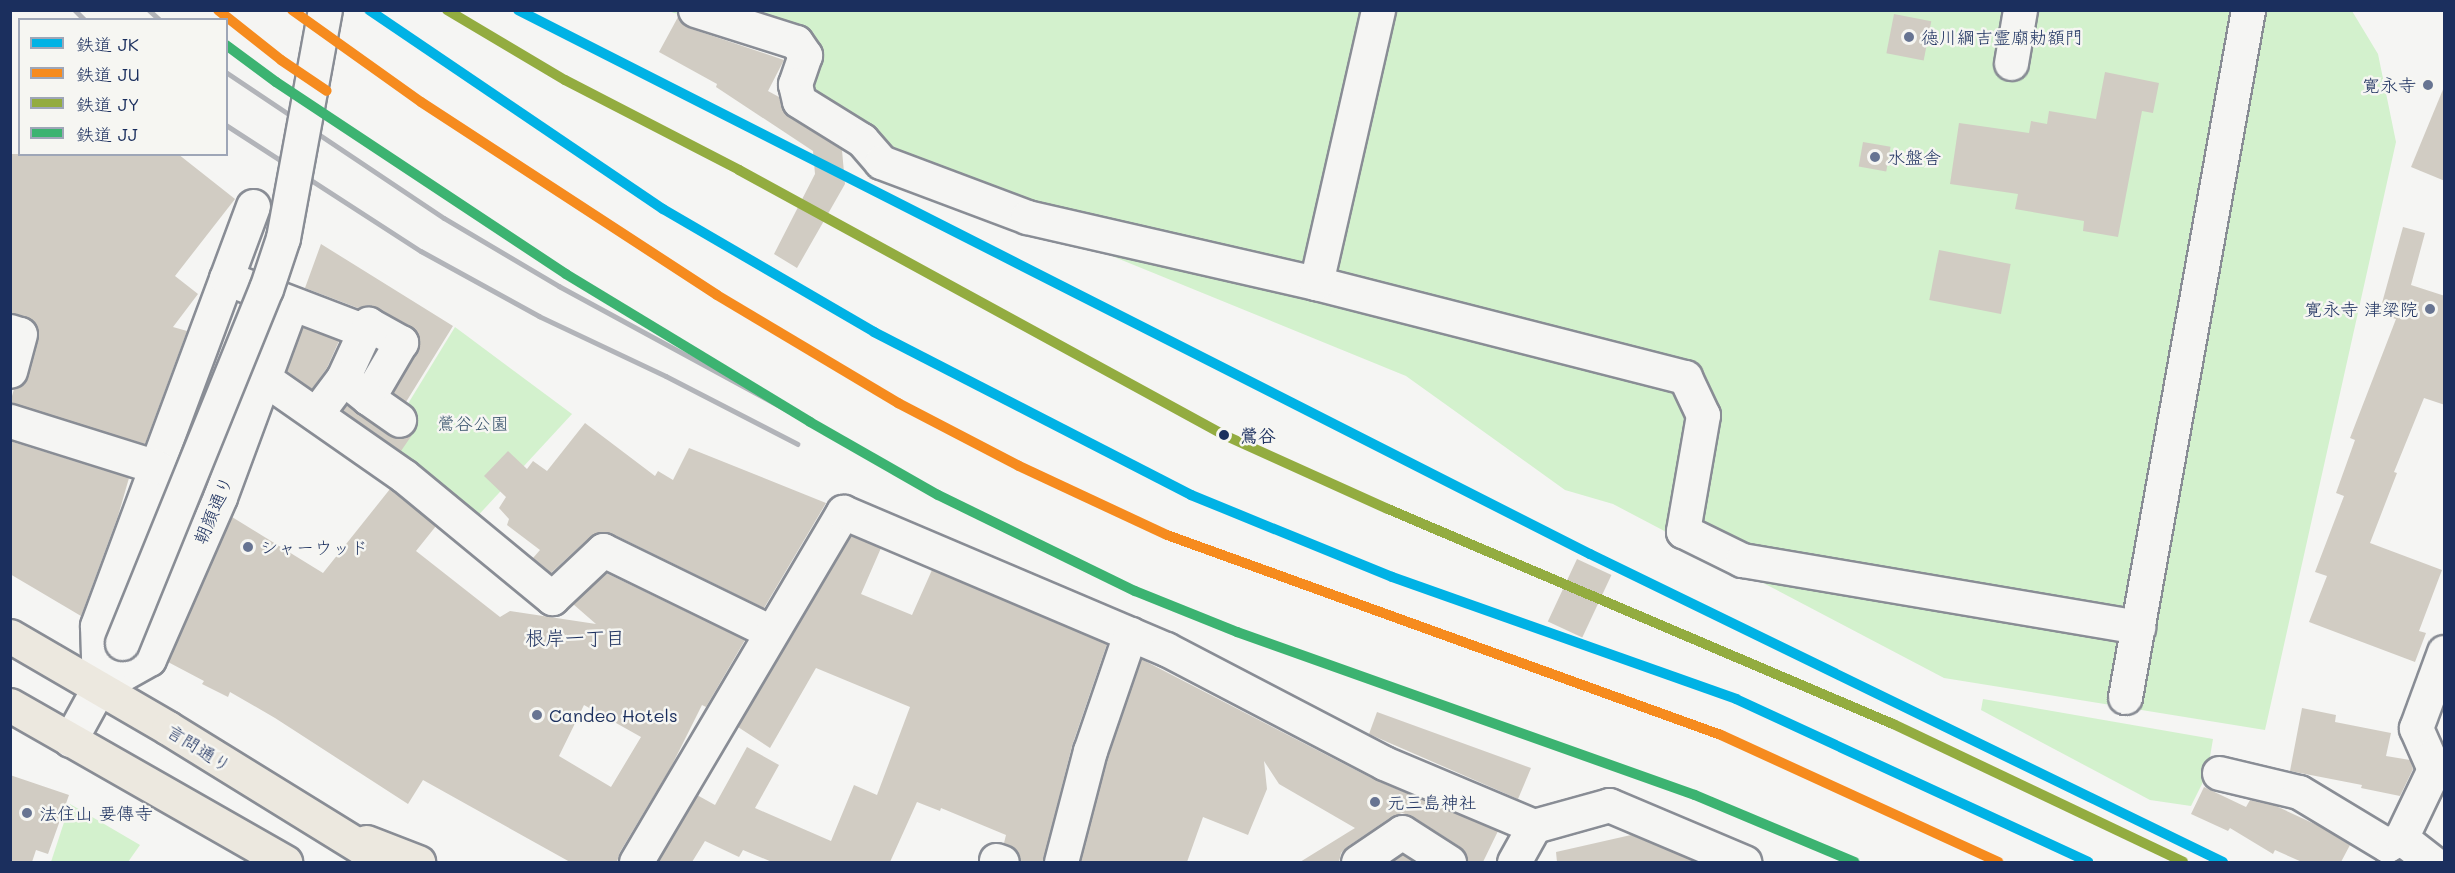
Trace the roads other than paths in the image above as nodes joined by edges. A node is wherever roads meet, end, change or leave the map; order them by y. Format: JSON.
{"nodes":[{"id":1,"x":325,"y":10,"type":"edge"},
{"id":2,"x":695,"y":10,"type":"edge"},
{"id":3,"x":1378,"y":10,"type":"edge"},
{"id":4,"x":2020,"y":10,"type":"edge"},
{"id":5,"x":2248,"y":10,"type":"edge"},
{"id":6,"x":2011,"y":63,"type":"dead end"},
{"id":7,"x":250,"y":204,"type":"dead end"},
{"id":8,"x":226,"y":278,"type":"junction"},
{"id":9,"x":1316,"y":283,"type":"junction"},
{"id":10,"x":291,"y":305,"type":"junction"},
{"id":11,"x":365,"y":331,"type":"junction"},
{"id":12,"x":10,"y":332,"type":"edge"},
{"id":13,"x":10,"y":371,"type":"edge"},
{"id":14,"x":342,"y":378,"type":"junction"},
{"id":15,"x":266,"y":379,"type":"junction"},
{"id":16,"x":368,"y":398,"type":"junction"},
{"id":17,"x":315,"y":414,"type":"junction"},
{"id":18,"x":399,"y":420,"type":"dead end"},
{"id":19,"x":10,"y":421,"type":"edge"},
{"id":20,"x":157,"y":467,"type":"junction"},
{"id":21,"x":2138,"y":627,"type":"junction"},
{"id":22,"x":771,"y":632,"type":"junction"},
{"id":23,"x":1130,"y":634,"type":"junction"},
{"id":24,"x":10,"y":636,"type":"edge"},
{"id":25,"x":2445,"y":652,"type":"edge"},
{"id":26,"x":99,"y":687,"type":"junction"},
{"id":27,"x":2125,"y":697,"type":"dead end"},
{"id":28,"x":10,"y":705,"type":"edge"},
{"id":29,"x":70,"y":740,"type":"junction"},
{"id":30,"x":2219,"y":772,"type":"dead end"},
{"id":31,"x":1534,"y":826,"type":"junction"},
{"id":32,"x":328,"y":827,"type":"junction"},
{"id":33,"x":2401,"y":838,"type":"junction"},
{"id":34,"x":275,"y":860,"type":"edge"},
{"id":35,"x":385,"y":862,"type":"edge"},
{"id":36,"x":418,"y":862,"type":"edge"},
{"id":37,"x":636,"y":862,"type":"edge"},
{"id":38,"x":1061,"y":862,"type":"edge"},
{"id":39,"x":1358,"y":862,"type":"edge"},
{"id":40,"x":1449,"y":862,"type":"edge"},
{"id":41,"x":1514,"y":862,"type":"edge"},
{"id":42,"x":1744,"y":862,"type":"edge"},
{"id":43,"x":2432,"y":862,"type":"edge"}],
"edges":[{"from":1,"to":26,"type":"street","bridge":true},
{"from":2,"to":9,"type":"street"},
{"from":3,"to":9,"type":"street"},
{"from":4,"to":6,"type":"street"},
{"from":5,"to":21,"type":"street"},
{"from":7,"to":8,"type":"street"},
{"from":8,"to":10,"type":"street"},
{"from":8,"to":20,"type":"street"},
{"from":9,"to":21,"type":"street"},
{"from":10,"to":11,"type":"street"},
{"from":10,"to":15,"type":"street","name":"朝顔通り"},
{"from":11,"to":14,"type":"street"},
{"from":11,"to":16,"type":"street"},
{"from":12,"to":13,"type":"street"},
{"from":14,"to":16,"type":"street"},
{"from":14,"to":17,"type":"street"},
{"from":15,"to":17,"type":"street"},
{"from":15,"to":26,"type":"street","name":"朝顔通り"},
{"from":16,"to":18,"type":"street"},
{"from":17,"to":22,"type":"street"},
{"from":19,"to":20,"type":"street"},
{"from":20,"to":26,"type":"street"},
{"from":21,"to":27,"type":"street"},
{"from":22,"to":23,"type":"street"},
{"from":22,"to":37,"type":"street"},
{"from":23,"to":31,"type":"street"},
{"from":23,"to":38,"type":"street"},
{"from":24,"to":26,"type":"main road","name":"言問通り"},
{"from":25,"to":33,"type":"street"},
{"from":26,"to":29,"type":"street"},
{"from":26,"to":32,"type":"main road","name":"言問通り"},
{"from":28,"to":29,"type":"main road"},
{"from":29,"to":34,"type":"main road"},
{"from":30,"to":33,"type":"street"},
{"from":31,"to":41,"type":"street"},
{"from":31,"to":42,"type":"street"},
{"from":32,"to":35,"type":"main road","name":"言問通り"},
{"from":32,"to":36,"type":"main road"},
{"from":33,"to":43,"type":"street"},
{"from":39,"to":40,"type":"street"}]}
